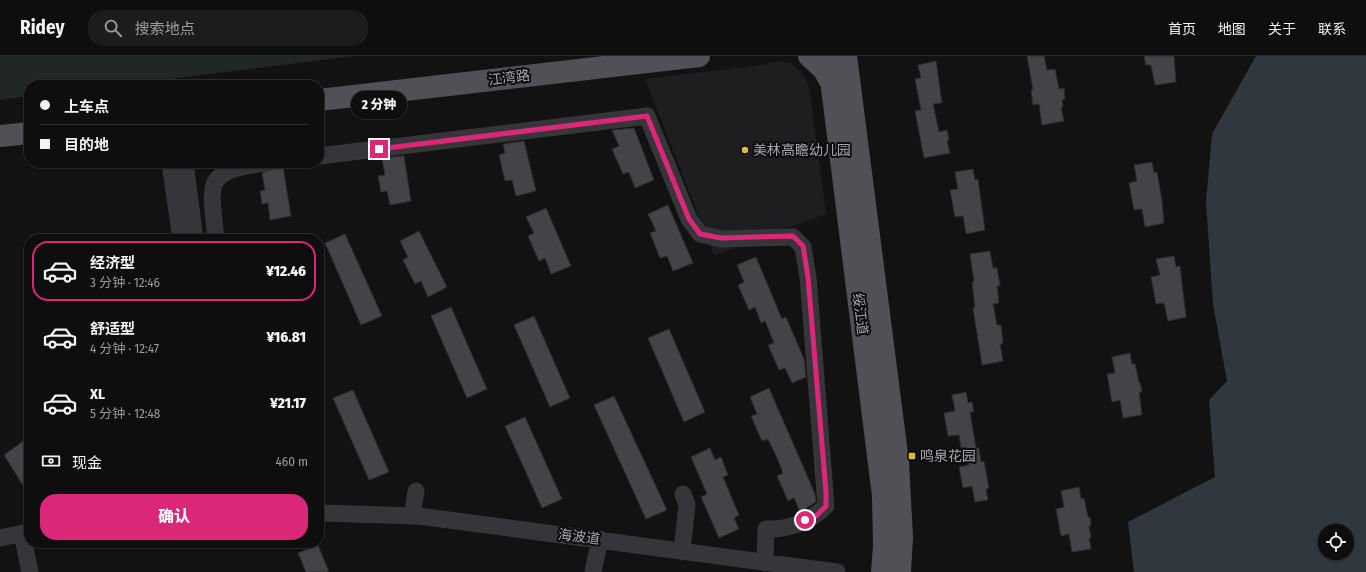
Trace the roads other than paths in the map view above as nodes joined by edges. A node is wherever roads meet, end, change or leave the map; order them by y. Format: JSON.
{"nodes":[{"id":1,"x":584,"y":56,"type":"edge"},
{"id":2,"x":699,"y":56,"type":"edge"},
{"id":3,"x":809,"y":56,"type":"edge"},
{"id":4,"x":828,"y":56,"type":"edge"},
{"id":5,"x":837,"y":56,"type":"edge"},
{"id":6,"x":846,"y":56,"type":"edge"},
{"id":7,"x":840,"y":81,"type":"junction"},
{"id":8,"x":324,"y":85,"type":"edge"},
{"id":9,"x":324,"y":99,"type":"edge"},
{"id":10,"x":24,"y":119,"type":"edge"},
{"id":11,"x":0,"y":121,"type":"edge"},
{"id":12,"x":24,"y":134,"type":"edge"},
{"id":13,"x":0,"y":136,"type":"edge"},
{"id":14,"x":324,"y":155,"type":"edge"},
{"id":15,"x":171,"y":168,"type":"edge"},
{"id":16,"x":186,"y":168,"type":"edge"},
{"id":17,"x":236,"y":168,"type":"edge"},
{"id":18,"x":180,"y":234,"type":"edge"},
{"id":19,"x":194,"y":234,"type":"edge"},
{"id":20,"x":215,"y":234,"type":"edge"},
{"id":21,"x":416,"y":491,"type":"dead end"},
{"id":22,"x":683,"y":494,"type":"dead end"},
{"id":23,"x":324,"y":512,"type":"edge"},
{"id":24,"x":412,"y":516,"type":"junction"},
{"id":25,"x":24,"y":533,"type":"edge"},
{"id":26,"x":0,"y":538,"type":"edge"},
{"id":27,"x":600,"y":540,"type":"junction"},
{"id":28,"x":27,"y":548,"type":"edge"},
{"id":29,"x":682,"y":551,"type":"junction"},
{"id":30,"x":765,"y":563,"type":"junction"},
{"id":31,"x":30,"y":572,"type":"edge"},
{"id":32,"x":593,"y":572,"type":"edge"},
{"id":33,"x":837,"y":572,"type":"edge"},
{"id":34,"x":882,"y":572,"type":"edge"},
{"id":35,"x":900,"y":572,"type":"edge"}],
"edges":[{"from":1,"to":8,"type":"main road","name":"江湾路"},
{"from":2,"to":9,"type":"main road","name":"江湾路"},
{"from":3,"to":7,"type":"main road"},
{"from":4,"to":7,"type":"main road","name":"绥江道"},
{"from":5,"to":7,"type":"main road"},
{"from":6,"to":7,"type":"main road","name":"绥江道"},
{"from":7,"to":34,"type":"main road","name":"绥江道"},
{"from":7,"to":35,"type":"main road","name":"绥江道"},
{"from":10,"to":11,"type":"main road"},
{"from":12,"to":13,"type":"main road"},
{"from":14,"to":30,"type":"street"},
{"from":15,"to":18,"type":"street"},
{"from":16,"to":19,"type":"street"},
{"from":17,"to":20,"type":"street"},
{"from":21,"to":24,"type":"street"},
{"from":22,"to":29,"type":"street"},
{"from":23,"to":24,"type":"street","name":"海波道"},
{"from":24,"to":27,"type":"street","name":"海波道"},
{"from":25,"to":26,"type":"street"},
{"from":27,"to":29,"type":"street","name":"海波道"},
{"from":27,"to":32,"type":"street"},
{"from":28,"to":31,"type":"street"},
{"from":29,"to":30,"type":"street","name":"海波道"},
{"from":30,"to":33,"type":"street","name":"海波道"}]}
